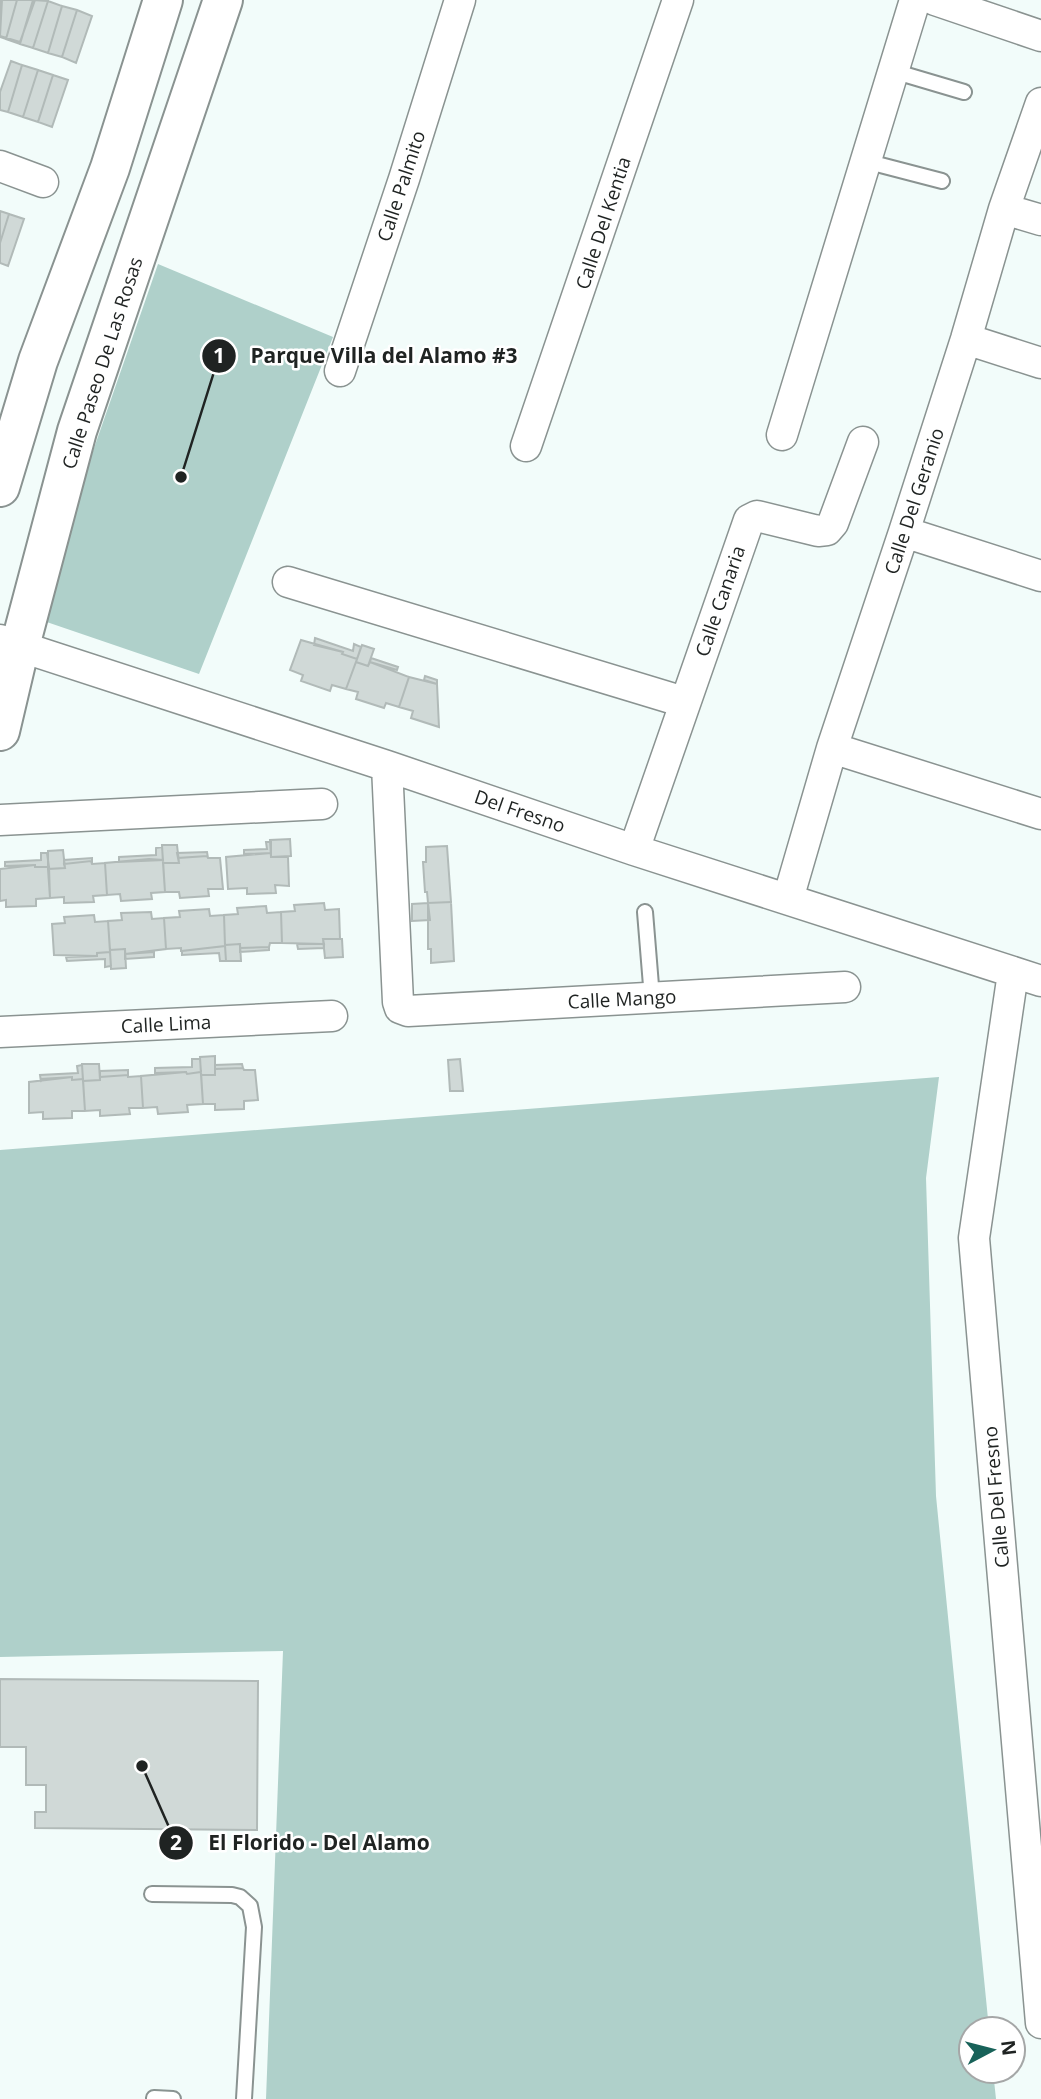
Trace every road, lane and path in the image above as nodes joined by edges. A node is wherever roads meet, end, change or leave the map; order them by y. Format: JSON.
{"nodes":[{"id":1,"x":163,"y":0,"type":"edge"},
{"id":2,"x":223,"y":0,"type":"edge"},
{"id":3,"x":460,"y":0,"type":"edge"},
{"id":4,"x":678,"y":0,"type":"edge"},
{"id":5,"x":915,"y":0,"type":"edge"},
{"id":6,"x":935,"y":0,"type":"edge"},
{"id":7,"x":1041,"y":36,"type":"edge"},
{"id":8,"x":893,"y":71,"type":"junction"},
{"id":9,"x":964,"y":92,"type":"dead end"},
{"id":10,"x":1041,"y":103,"type":"edge"},
{"id":11,"x":865,"y":161,"type":"junction"},
{"id":12,"x":0,"y":166,"type":"edge"},
{"id":13,"x":942,"y":181,"type":"dead end"},
{"id":14,"x":43,"y":182,"type":"dead end"},
{"id":15,"x":1004,"y":209,"type":"junction"},
{"id":16,"x":1041,"y":220,"type":"edge"},
{"id":17,"x":966,"y":339,"type":"junction"},
{"id":18,"x":1041,"y":363,"type":"edge"},
{"id":19,"x":340,"y":371,"type":"dead end"},
{"id":20,"x":782,"y":435,"type":"dead end"},
{"id":21,"x":863,"y":442,"type":"dead end"},
{"id":22,"x":526,"y":446,"type":"dead end"},
{"id":23,"x":0,"y":487,"type":"edge"},
{"id":24,"x":904,"y":533,"type":"junction"},
{"id":25,"x":1041,"y":576,"type":"edge"},
{"id":26,"x":288,"y":582,"type":"dead end"},
{"id":27,"x":10,"y":643,"type":"edge"},
{"id":28,"x":684,"y":702,"type":"junction"},
{"id":29,"x":0,"y":731,"type":"edge"},
{"id":30,"x":832,"y":748,"type":"junction"},
{"id":31,"x":387,"y":766,"type":"junction"},
{"id":32,"x":322,"y":804,"type":"dead end"},
{"id":33,"x":1041,"y":814,"type":"edge"},
{"id":34,"x":0,"y":820,"type":"edge"},
{"id":35,"x":634,"y":850,"type":"junction"},
{"id":36,"x":788,"y":899,"type":"junction"},
{"id":37,"x":645,"y":912,"type":"dead end"},
{"id":38,"x":1027,"y":977,"type":"edge"},
{"id":39,"x":845,"y":987,"type":"dead end"},
{"id":40,"x":652,"y":998,"type":"junction"},
{"id":41,"x":332,"y":1016,"type":"dead end"},
{"id":42,"x":0,"y":1032,"type":"edge"},
{"id":43,"x":152,"y":1894,"type":"dead end"},
{"id":44,"x":1041,"y":2023,"type":"edge"},
{"id":45,"x":154,"y":2098,"type":"edge"},
{"id":46,"x":173,"y":2099,"type":"edge"},
{"id":47,"x":244,"y":2099,"type":"edge"}],
"edges":[{"from":1,"to":23,"type":"street"},
{"from":2,"to":27,"type":"street","name":"Calle Paseo De Las Rosas"},
{"from":3,"to":19,"type":"street","name":"Calle Palmito"},
{"from":4,"to":22,"type":"street","name":"Calle Del Kentia"},
{"from":5,"to":8,"type":"street"},
{"from":6,"to":7,"type":"street"},
{"from":8,"to":9,"type":"lane"},
{"from":8,"to":11,"type":"street"},
{"from":10,"to":15,"type":"street","name":"Calle Del Geranio"},
{"from":11,"to":13,"type":"lane"},
{"from":11,"to":20,"type":"street"},
{"from":12,"to":14,"type":"street"},
{"from":15,"to":16,"type":"street"},
{"from":15,"to":17,"type":"street","name":"Calle Del Geranio"},
{"from":17,"to":18,"type":"street"},
{"from":17,"to":24,"type":"street","name":"Calle Del Geranio"},
{"from":21,"to":28,"type":"street","name":"Calle Canaria"},
{"from":24,"to":25,"type":"street"},
{"from":24,"to":30,"type":"street","name":"Calle Del Geranio"},
{"from":26,"to":28,"type":"street"},
{"from":27,"to":29,"type":"street","name":"Calle Paseo De Las Rosas"},
{"from":27,"to":31,"type":"street","name":"Del Fresno"},
{"from":28,"to":35,"type":"street","name":"Calle Canaria"},
{"from":30,"to":33,"type":"street"},
{"from":30,"to":36,"type":"street","name":"Calle Del Geranio"},
{"from":31,"to":35,"type":"street","name":"Del Fresno"},
{"from":31,"to":40,"type":"street","name":"Calle Mango"},
{"from":32,"to":34,"type":"street"},
{"from":35,"to":36,"type":"street","name":"Del Fresno"},
{"from":36,"to":38,"type":"street","name":"Del Fresno"},
{"from":37,"to":40,"type":"lane"},
{"from":38,"to":44,"type":"street","name":"Calle Del Fresno"},
{"from":39,"to":40,"type":"street","name":"Calle Mango"},
{"from":41,"to":42,"type":"street","name":"Calle Lima"},
{"from":43,"to":47,"type":"lane"},
{"from":45,"to":46,"type":"lane"}]}
